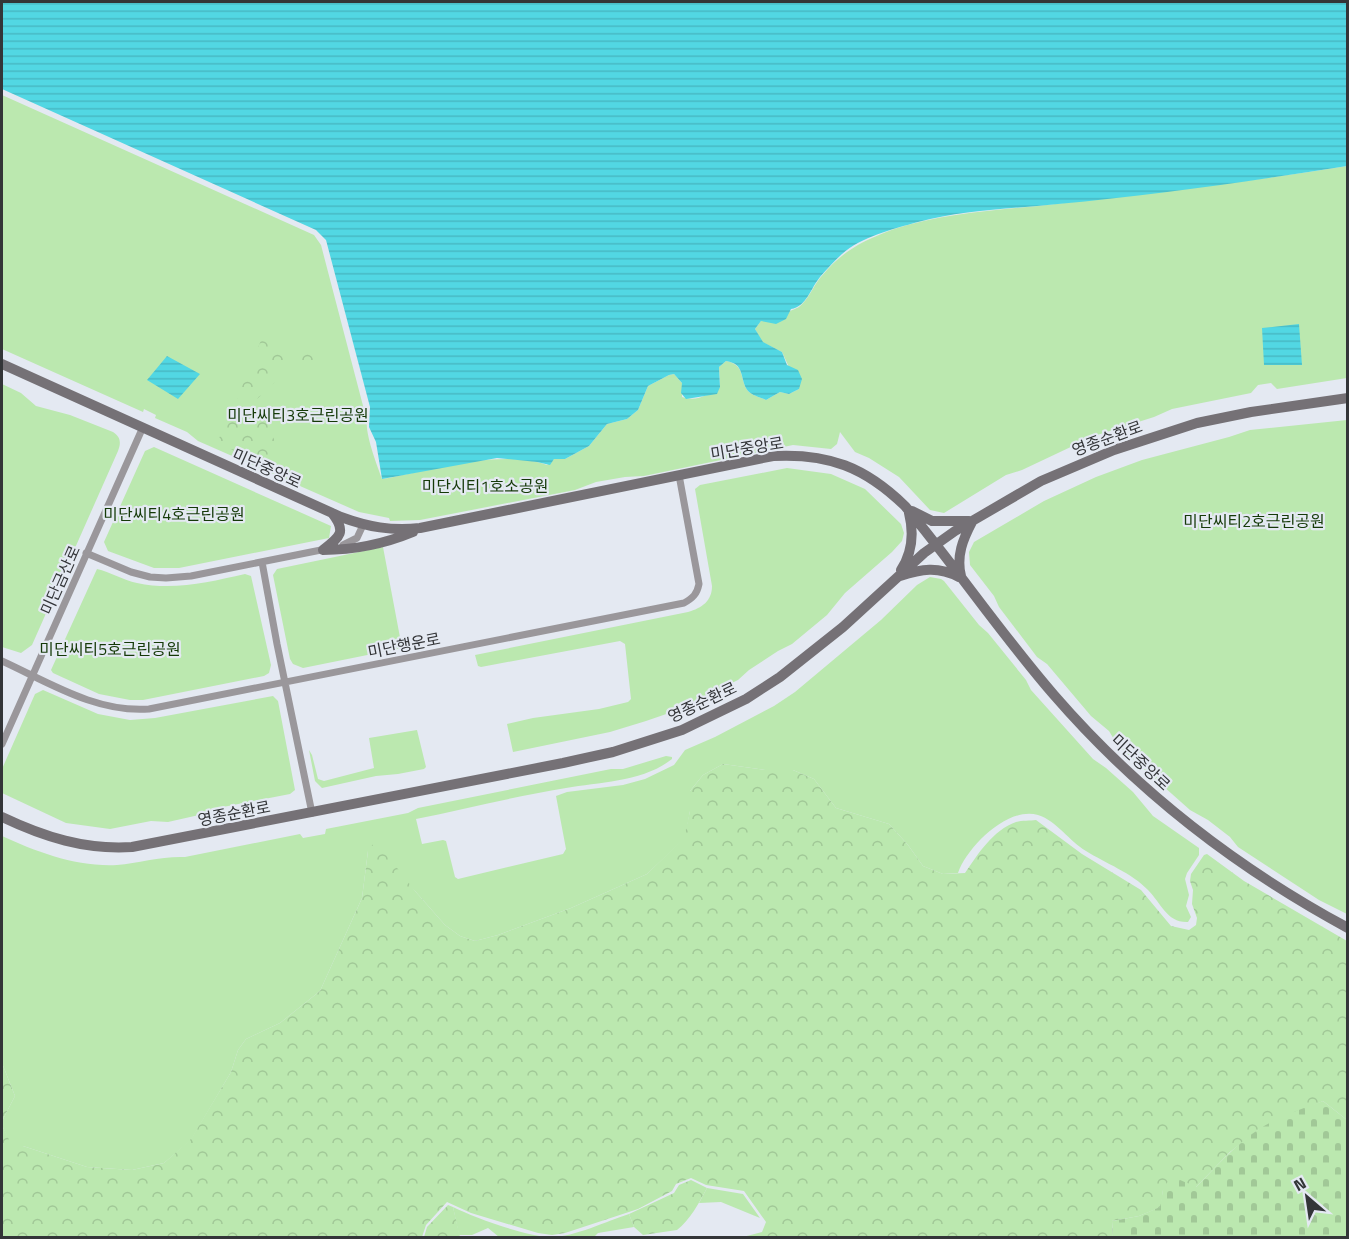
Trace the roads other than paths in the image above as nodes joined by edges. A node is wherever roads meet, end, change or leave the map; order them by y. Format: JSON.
{"nodes":[{"id":1,"x":2,"y":364,"type":"edge"},
{"id":2,"x":1347,"y":398,"type":"edge"},
{"id":3,"x":143,"y":427,"type":"junction"},
{"id":4,"x":679,"y":475,"type":"junction"},
{"id":5,"x":907,"y":508,"type":"junction"},
{"id":6,"x":332,"y":513,"type":"junction"},
{"id":7,"x":973,"y":520,"type":"junction"},
{"id":8,"x":363,"y":525,"type":"junction"},
{"id":9,"x":420,"y":528,"type":"junction"},
{"id":10,"x":936,"y":544,"type":"junction"},
{"id":11,"x":323,"y":550,"type":"junction"},
{"id":12,"x":86,"y":553,"type":"junction"},
{"id":13,"x":262,"y":562,"type":"junction"},
{"id":14,"x":896,"y":578,"type":"junction"},
{"id":15,"x":962,"y":579,"type":"junction"},
{"id":16,"x":2,"y":661,"type":"edge"},
{"id":17,"x":32,"y":675,"type":"junction"},
{"id":18,"x":284,"y":682,"type":"junction"},
{"id":19,"x":2,"y":744,"type":"edge"},
{"id":20,"x":312,"y":813,"type":"junction"},
{"id":21,"x":2,"y":817,"type":"edge"},
{"id":22,"x":1347,"y":928,"type":"edge"}],
"edges":[{"from":1,"to":3,"type":"street","name":"미단중앙로"},
{"from":2,"to":7,"type":"street","name":"영종순환로"},
{"from":3,"to":6,"type":"street","name":"미단중앙로"},
{"from":3,"to":12,"type":"street","name":"미단금산로"},
{"from":4,"to":5,"type":"street","name":"미단중앙로"},
{"from":4,"to":9,"type":"street","name":"미단중앙로"},
{"from":4,"to":18,"type":"street","name":"미단행운로"},
{"from":5,"to":7,"type":"street"},
{"from":5,"to":10,"type":"street","name":"미단중앙로"},
{"from":5,"to":14,"type":"street"},
{"from":6,"to":8,"type":"street","name":"미단중앙로"},
{"from":6,"to":11,"type":"street"},
{"from":7,"to":10,"type":"street","name":"영종순환로"},
{"from":7,"to":15,"type":"street"},
{"from":8,"to":9,"type":"street","name":"미단중앙로"},
{"from":8,"to":11,"type":"street"},
{"from":9,"to":11,"type":"street"},
{"from":10,"to":14,"type":"street","name":"영종순환로"},
{"from":10,"to":15,"type":"street","name":"미단중앙로"},
{"from":11,"to":13,"type":"street"},
{"from":12,"to":13,"type":"street"},
{"from":12,"to":17,"type":"street","name":"미단금산로"},
{"from":13,"to":18,"type":"street"},
{"from":14,"to":15,"type":"street"},
{"from":14,"to":20,"type":"street","name":"영종순환로"},
{"from":15,"to":22,"type":"street","name":"미단중앙로"},
{"from":16,"to":17,"type":"street","name":"미단행운로"},
{"from":17,"to":18,"type":"street","name":"미단행운로"},
{"from":17,"to":19,"type":"street","name":"미단금산로"},
{"from":18,"to":20,"type":"street"},
{"from":20,"to":21,"type":"street","name":"영종순환로"}]}
